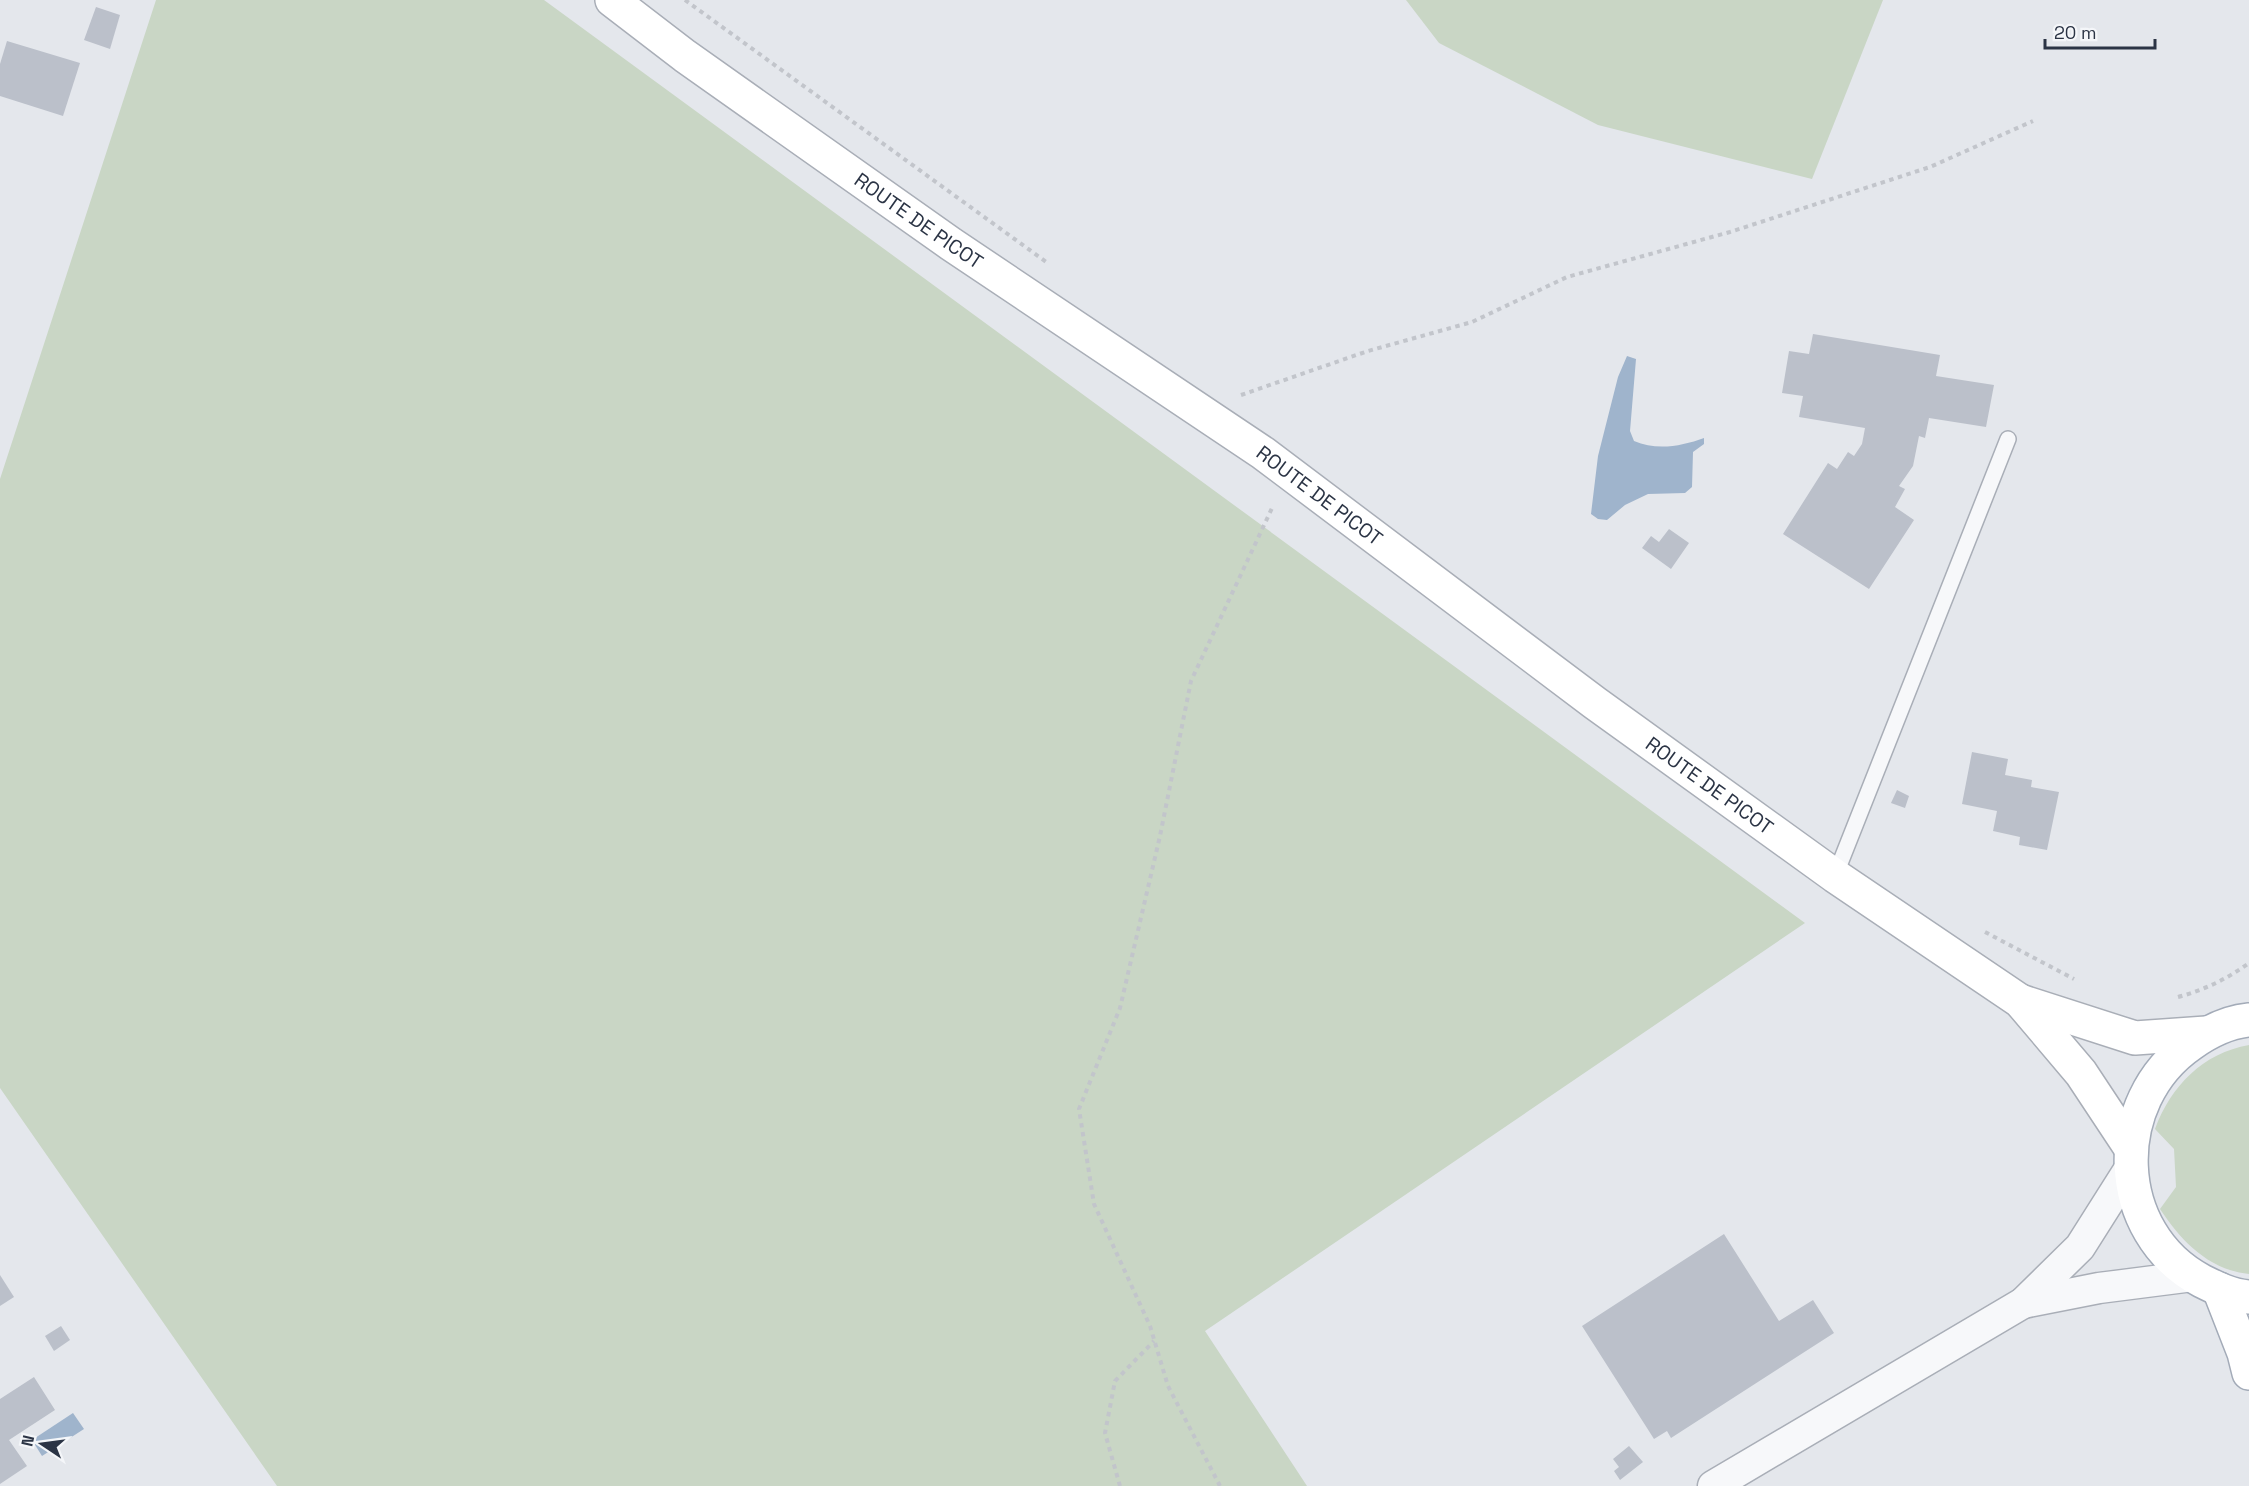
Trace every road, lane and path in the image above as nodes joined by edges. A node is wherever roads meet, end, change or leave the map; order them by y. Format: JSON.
{"nodes":[{"id":1,"x":612,"y":0,"type":"edge"},
{"id":2,"x":2033,"y":121,"type":"dead end"},
{"id":3,"x":1234,"y":397,"type":"dead end"},
{"id":4,"x":2008,"y":439,"type":"dead end"},
{"id":5,"x":1289,"y":473,"type":"junction"},
{"id":6,"x":1835,"y":876,"type":"junction"},
{"id":7,"x":1981,"y":930,"type":"dead end"},
{"id":8,"x":2249,"y":963,"type":"edge"},
{"id":9,"x":2075,"y":979,"type":"dead end"},
{"id":10,"x":2169,"y":999,"type":"dead end"},
{"id":11,"x":2020,"y":1001,"type":"junction"},
{"id":12,"x":2248,"y":1018,"type":"edge"},
{"id":13,"x":2206,"y":1033,"type":"junction"},
{"id":14,"x":2130,"y":1158,"type":"junction"},
{"id":15,"x":2220,"y":1287,"type":"edge"},
{"id":16,"x":2023,"y":1303,"type":"junction"},
{"id":17,"x":1154,"y":1340,"type":"junction"},
{"id":18,"x":2249,"y":1373,"type":"edge"},
{"id":19,"x":1119,"y":1486,"type":"edge"},
{"id":20,"x":1220,"y":1486,"type":"edge"},
{"id":21,"x":1713,"y":1486,"type":"edge"}],
"edges":[{"from":1,"to":5,"type":"main road","name":"ROUTE DE PICOT"},
{"from":2,"to":3,"type":"path"},
{"from":4,"to":6,"type":"lane"},
{"from":5,"to":6,"type":"main road","name":"ROUTE DE PICOT"},
{"from":5,"to":17,"type":"path"},
{"from":6,"to":11,"type":"main road","name":"ROUTE DE PICOT"},
{"from":7,"to":9,"type":"path"},
{"from":8,"to":10,"type":"path"},
{"from":11,"to":13,"type":"main road","name":"ROUTE DE PICOT"},
{"from":11,"to":14,"type":"main road","name":"ROUTE DE PICOT"},
{"from":12,"to":13,"type":"main road"},
{"from":13,"to":14,"type":"main road"},
{"from":14,"to":15,"type":"main road"},
{"from":14,"to":16,"type":"street"},
{"from":15,"to":16,"type":"street"},
{"from":15,"to":18,"type":"main road"},
{"from":16,"to":21,"type":"street"},
{"from":17,"to":19,"type":"path"},
{"from":17,"to":20,"type":"path"}]}
